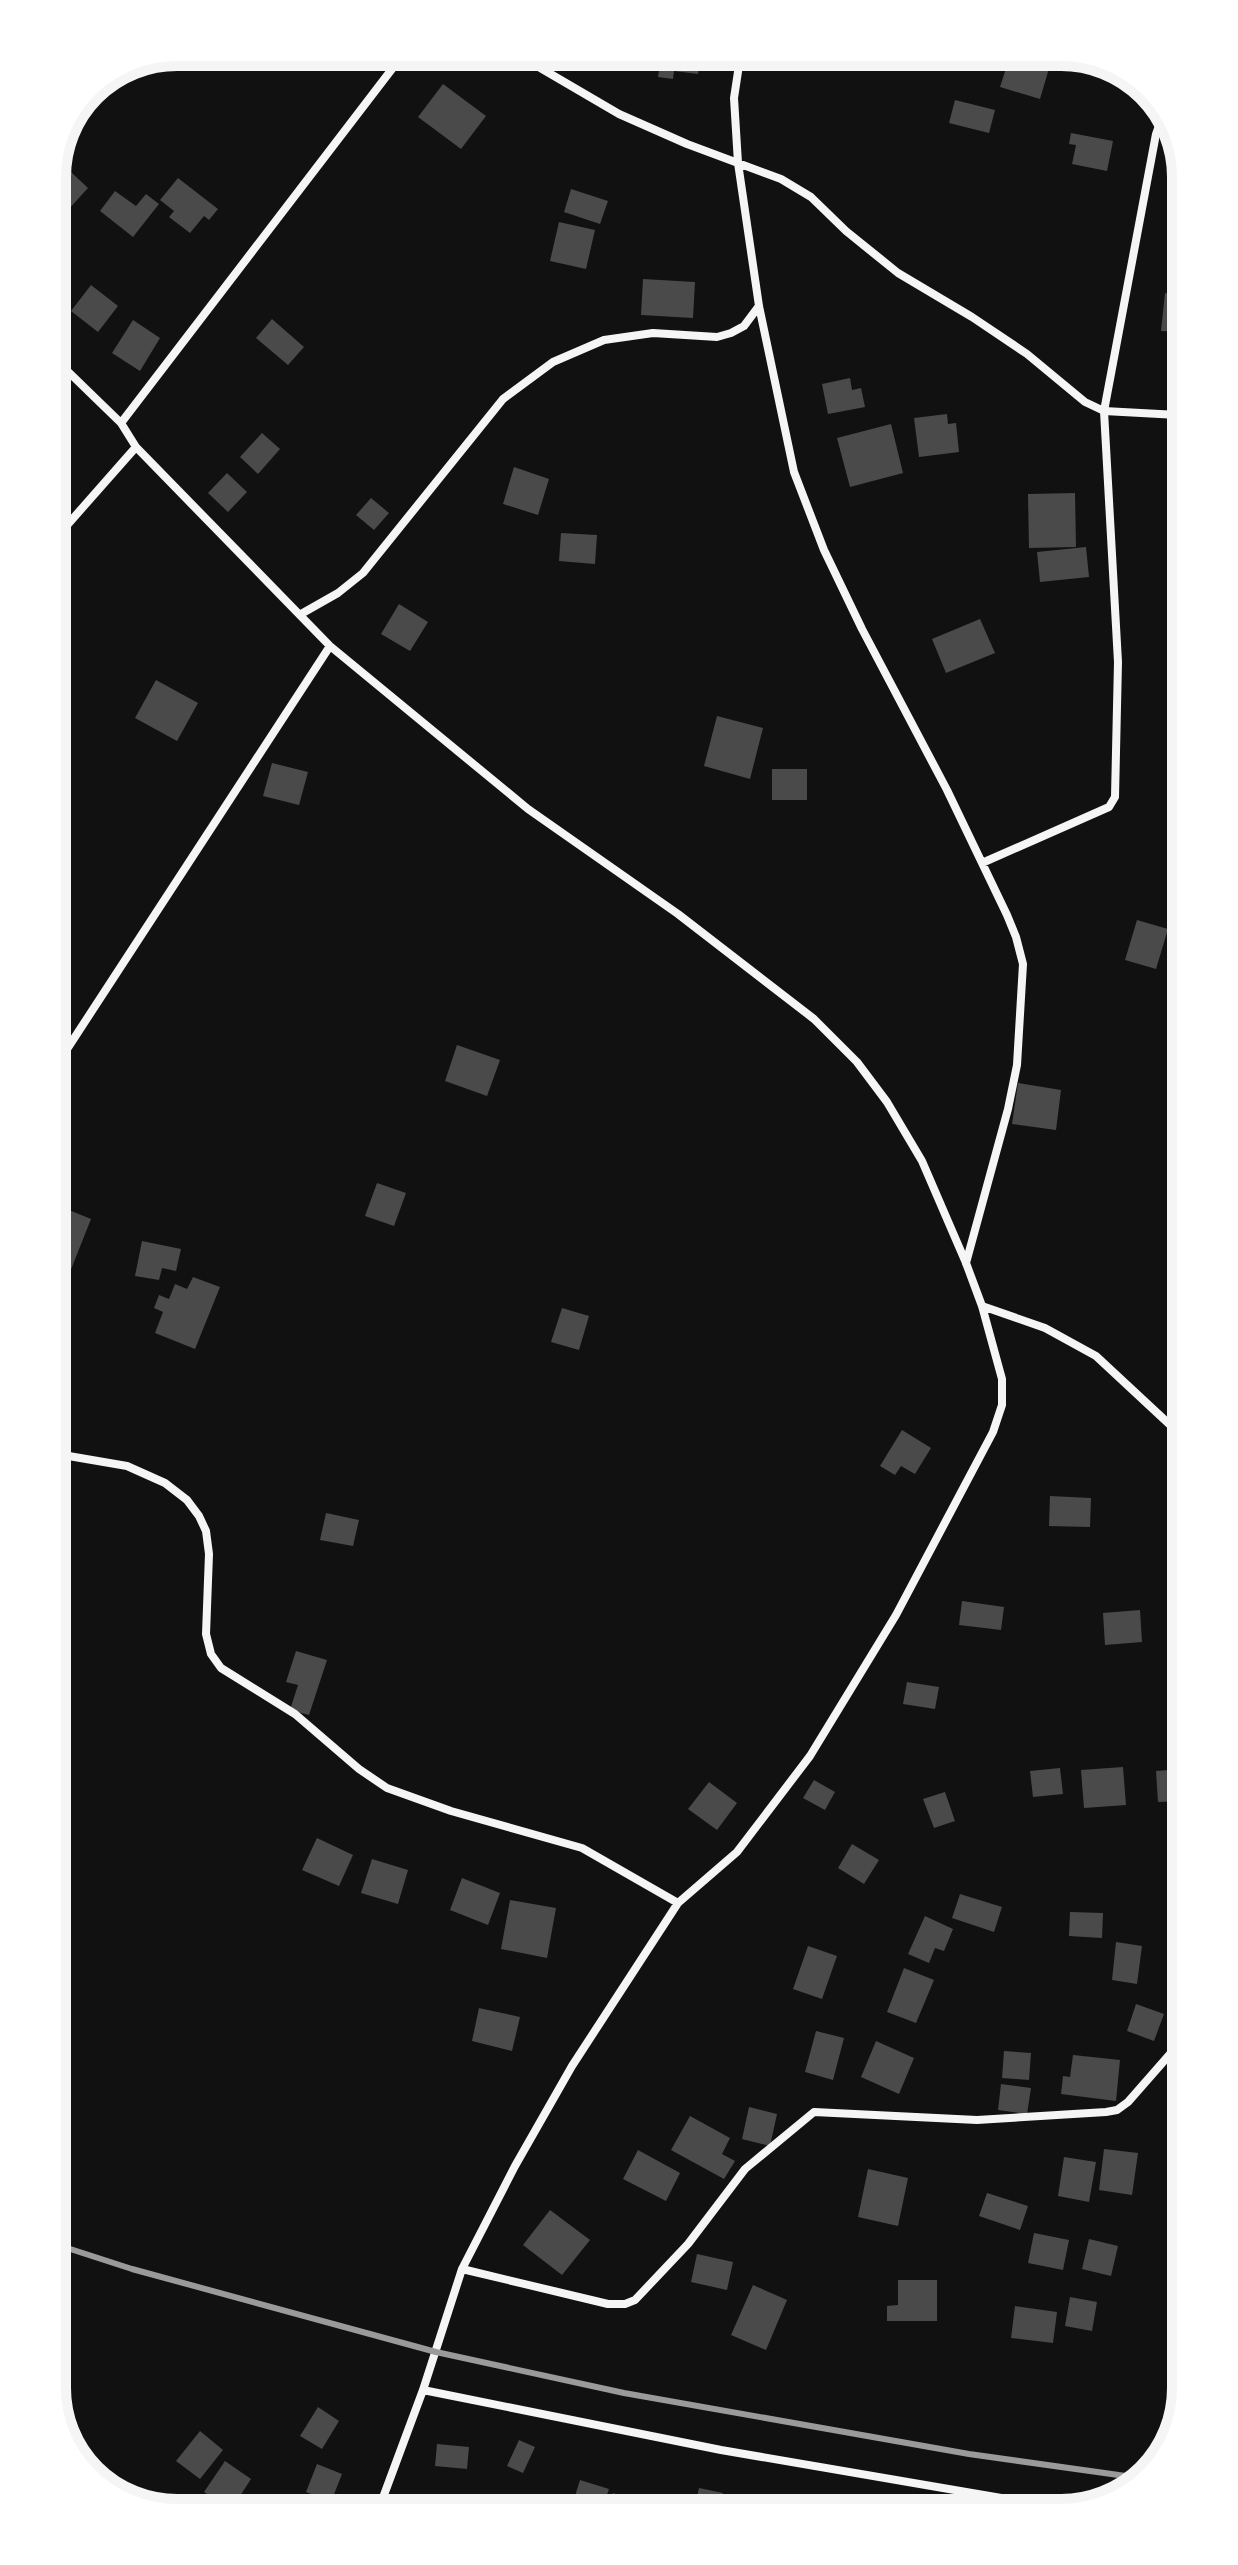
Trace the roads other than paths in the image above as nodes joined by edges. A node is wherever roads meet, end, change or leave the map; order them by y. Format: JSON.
{"nodes":[{"id":1,"x":394,"y":66,"type":"edge"},
{"id":2,"x":537,"y":66,"type":"edge"},
{"id":3,"x":739,"y":66,"type":"edge"},
{"id":4,"x":1159,"y":125,"type":"edge"},
{"id":5,"x":738,"y":163,"type":"junction"},
{"id":6,"x":759,"y":306,"type":"junction"},
{"id":7,"x":66,"y":370,"type":"edge"},
{"id":8,"x":1104,"y":411,"type":"junction"},
{"id":9,"x":1172,"y":414,"type":"edge"},
{"id":10,"x":121,"y":423,"type":"junction"},
{"id":11,"x":136,"y":447,"type":"junction"},
{"id":12,"x":66,"y":526,"type":"edge"},
{"id":13,"x":301,"y":614,"type":"junction"},
{"id":14,"x":330,"y":646,"type":"junction"},
{"id":15,"x":982,"y":863,"type":"junction"},
{"id":16,"x":66,"y":1051,"type":"edge"},
{"id":17,"x":966,"y":1263,"type":"junction"},
{"id":18,"x":982,"y":1306,"type":"junction"},
{"id":19,"x":1172,"y":1427,"type":"edge"},
{"id":20,"x":66,"y":1456,"type":"edge"},
{"id":21,"x":678,"y":1903,"type":"junction"},
{"id":22,"x":1172,"y":2052,"type":"edge"},
{"id":23,"x":462,"y":2269,"type":"junction"},
{"id":24,"x":423,"y":2390,"type":"junction"},
{"id":25,"x":382,"y":2499,"type":"edge"},
{"id":26,"x":1007,"y":2499,"type":"edge"}],
"edges":[{"from":1,"to":10,"type":"street"},
{"from":2,"to":5,"type":"street"},
{"from":3,"to":5,"type":"street"},
{"from":4,"to":8,"type":"street"},
{"from":5,"to":6,"type":"street"},
{"from":5,"to":8,"type":"street"},
{"from":6,"to":13,"type":"street"},
{"from":6,"to":15,"type":"street"},
{"from":7,"to":10,"type":"street"},
{"from":8,"to":9,"type":"street"},
{"from":8,"to":15,"type":"street"},
{"from":10,"to":11,"type":"street"},
{"from":11,"to":12,"type":"street"},
{"from":11,"to":13,"type":"street"},
{"from":13,"to":14,"type":"street"},
{"from":14,"to":16,"type":"street"},
{"from":14,"to":17,"type":"street"},
{"from":15,"to":17,"type":"street"},
{"from":17,"to":18,"type":"street"},
{"from":18,"to":19,"type":"street"},
{"from":18,"to":21,"type":"street"},
{"from":20,"to":21,"type":"street"},
{"from":21,"to":23,"type":"street"},
{"from":22,"to":23,"type":"street"},
{"from":23,"to":24,"type":"street"},
{"from":24,"to":25,"type":"street"},
{"from":24,"to":26,"type":"street"}]}
